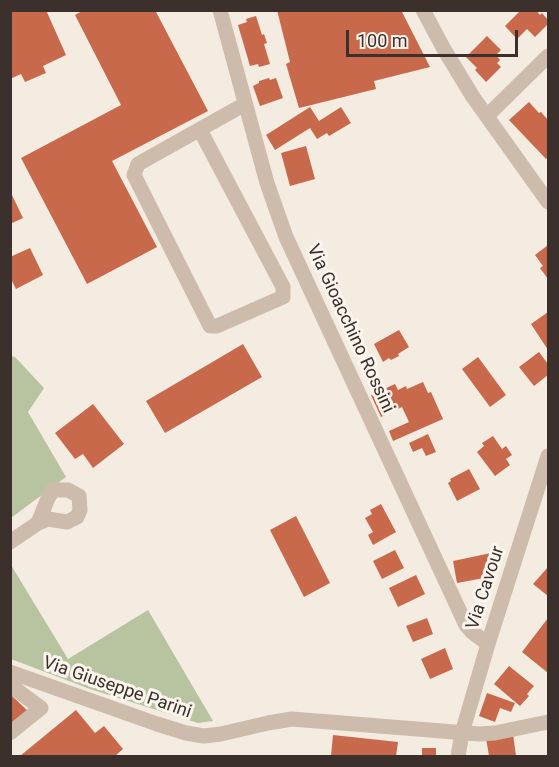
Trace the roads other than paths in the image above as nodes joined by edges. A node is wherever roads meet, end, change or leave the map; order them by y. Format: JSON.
{"nodes":[{"id":1,"x":220,"y":10,"type":"edge"},
{"id":2,"x":423,"y":10,"type":"edge"},
{"id":3,"x":549,"y":56,"type":"edge"},
{"id":4,"x":245,"y":104,"type":"junction"},
{"id":5,"x":487,"y":116,"type":"junction"},
{"id":6,"x":200,"y":130,"type":"junction"},
{"id":7,"x":549,"y":202,"type":"edge"},
{"id":8,"x":549,"y":456,"type":"edge"},
{"id":9,"x":38,"y":523,"type":"dead end"},
{"id":10,"x":10,"y":542,"type":"edge"},
{"id":11,"x":488,"y":644,"type":"junction"},
{"id":12,"x":10,"y":672,"type":"edge"},
{"id":13,"x":10,"y":685,"type":"edge"},
{"id":14,"x":549,"y":722,"type":"edge"},
{"id":15,"x":10,"y":733,"type":"edge"},
{"id":16,"x":462,"y":733,"type":"junction"},
{"id":17,"x":458,"y":756,"type":"edge"}],
"edges":[{"from":1,"to":4,"type":"street","name":"Via Gioacchino Rossini"},
{"from":2,"to":5,"type":"street"},
{"from":3,"to":5,"type":"street"},
{"from":4,"to":6,"type":"street"},
{"from":4,"to":11,"type":"street","name":"Via Gioacchino Rossini"},
{"from":5,"to":7,"type":"street"},
{"from":6,"to":6,"type":"street"},
{"from":8,"to":11,"type":"street","name":"Via Cavour"},
{"from":9,"to":10,"type":"street"},
{"from":11,"to":16,"type":"street","name":"Via Cavour"},
{"from":12,"to":16,"type":"street","name":"Via Giuseppe Parini"},
{"from":13,"to":15,"type":"street"},
{"from":14,"to":16,"type":"street","name":"Via Giuseppe Parini"},
{"from":16,"to":17,"type":"street","name":"Via Cavour"}]}
